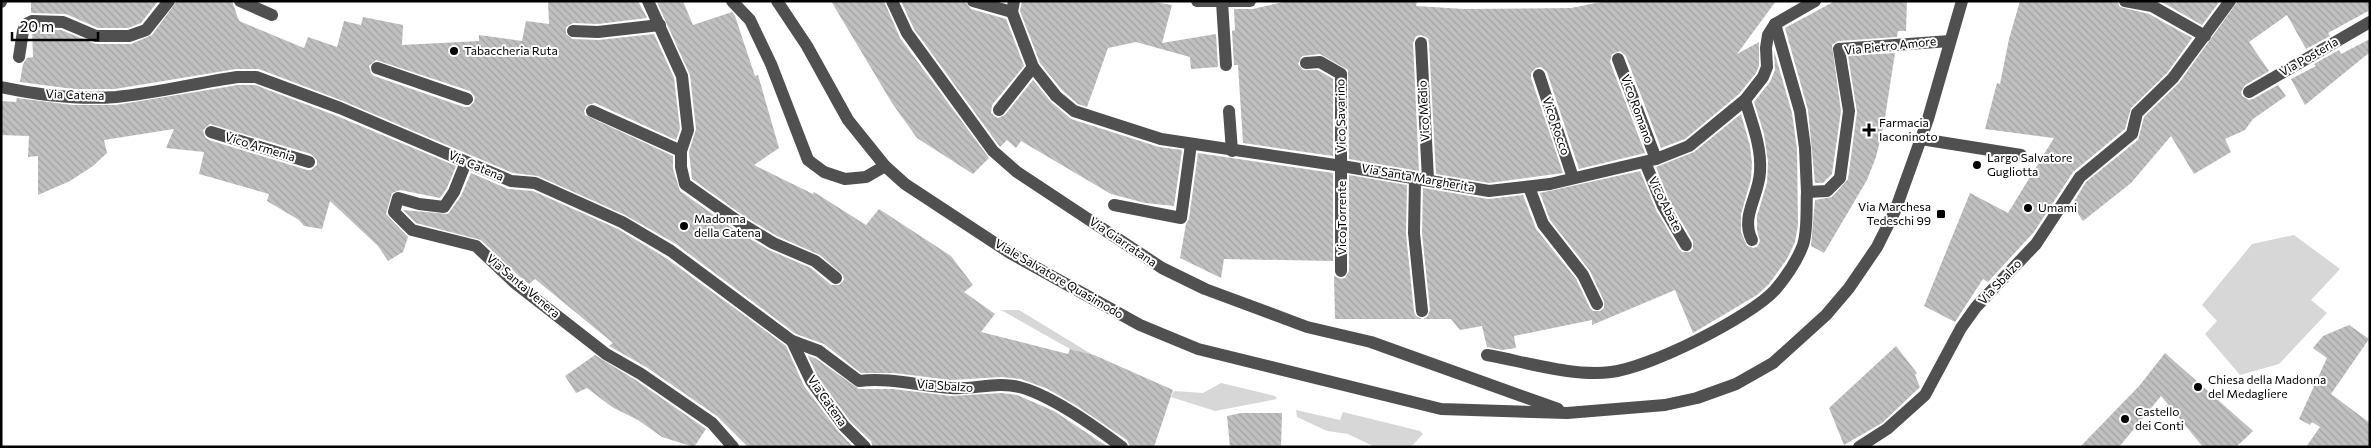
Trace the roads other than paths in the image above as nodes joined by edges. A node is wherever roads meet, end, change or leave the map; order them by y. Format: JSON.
{"nodes":[{"id":1,"x":169,"y":1,"type":"edge"},
{"id":2,"x":240,"y":1,"type":"edge"},
{"id":3,"x":648,"y":1,"type":"edge"},
{"id":4,"x":732,"y":1,"type":"edge"},
{"id":5,"x":777,"y":1,"type":"edge"},
{"id":6,"x":892,"y":1,"type":"edge"},
{"id":7,"x":974,"y":1,"type":"edge"},
{"id":8,"x":1250,"y":1,"type":"edge"},
{"id":9,"x":1815,"y":1,"type":"edge"},
{"id":10,"x":1962,"y":1,"type":"edge"},
{"id":11,"x":2125,"y":1,"type":"edge"},
{"id":12,"x":2230,"y":1,"type":"edge"},
{"id":13,"x":1210,"y":2,"type":"edge"},
{"id":14,"x":1013,"y":7,"type":"edge"},
{"id":15,"x":272,"y":15,"type":"dead end"},
{"id":16,"x":2370,"y":22,"type":"edge"},
{"id":17,"x":1775,"y":24,"type":"junction"},
{"id":18,"x":660,"y":25,"type":"junction"},
{"id":19,"x":572,"y":31,"type":"dead end"},
{"id":20,"x":2205,"y":36,"type":"junction"},
{"id":21,"x":1950,"y":41,"type":"junction"},
{"id":22,"x":1421,"y":44,"type":"dead end"},
{"id":23,"x":19,"y":57,"type":"dead end"},
{"id":24,"x":1618,"y":59,"type":"dead end"},
{"id":25,"x":1306,"y":63,"type":"dead end"},
{"id":26,"x":1226,"y":65,"type":"dead end"},
{"id":27,"x":1033,"y":67,"type":"junction"},
{"id":28,"x":376,"y":68,"type":"dead end"},
{"id":29,"x":1539,"y":75,"type":"dead end"},
{"id":30,"x":1,"y":87,"type":"edge"},
{"id":31,"x":2249,"y":92,"type":"dead end"},
{"id":32,"x":467,"y":98,"type":"dead end"},
{"id":33,"x":1745,"y":100,"type":"junction"},
{"id":34,"x":999,"y":110,"type":"dead end"},
{"id":35,"x":592,"y":111,"type":"dead end"},
{"id":36,"x":1229,"y":111,"type":"dead end"},
{"id":37,"x":211,"y":132,"type":"dead end"},
{"id":38,"x":1921,"y":139,"type":"junction"},
{"id":39,"x":1192,"y":144,"type":"junction"},
{"id":40,"x":677,"y":149,"type":"junction"},
{"id":41,"x":1232,"y":151,"type":"junction"},
{"id":42,"x":2021,"y":155,"type":"dead end"},
{"id":43,"x":1650,"y":161,"type":"junction"},
{"id":44,"x":309,"y":162,"type":"dead end"},
{"id":45,"x":466,"y":162,"type":"junction"},
{"id":46,"x":885,"y":166,"type":"junction"},
{"id":47,"x":1342,"y":166,"type":"junction"},
{"id":48,"x":1421,"y":178,"type":"junction"},
{"id":49,"x":1573,"y":178,"type":"junction"},
{"id":50,"x":1529,"y":186,"type":"junction"},
{"id":51,"x":1807,"y":192,"type":"junction"},
{"id":52,"x":1114,"y":205,"type":"dead end"},
{"id":53,"x":1752,"y":240,"type":"dead end"},
{"id":54,"x":1686,"y":245,"type":"dead end"},
{"id":55,"x":1341,"y":271,"type":"dead end"},
{"id":56,"x":836,"y":278,"type":"dead end"},
{"id":57,"x":1597,"y":304,"type":"dead end"},
{"id":58,"x":1422,"y":311,"type":"dead end"},
{"id":59,"x":792,"y":341,"type":"junction"},
{"id":60,"x":1488,"y":356,"type":"dead end"},
{"id":61,"x":1567,"y":413,"type":"junction"},
{"id":62,"x":733,"y":447,"type":"edge"},
{"id":63,"x":865,"y":447,"type":"edge"},
{"id":64,"x":1122,"y":447,"type":"edge"},
{"id":65,"x":1859,"y":447,"type":"edge"}],
"edges":[{"from":1,"to":23,"type":"street"},
{"from":2,"to":15,"type":"street"},
{"from":3,"to":18,"type":"street"},
{"from":4,"to":46,"type":"street"},
{"from":5,"to":46,"type":"street","name":"Viale Salvatore Quasimodo"},
{"from":6,"to":61,"type":"street","name":"Via Giarratana"},
{"from":7,"to":14,"type":"street"},
{"from":8,"to":13,"type":"street"},
{"from":9,"to":17,"type":"street"},
{"from":10,"to":21,"type":"street","name":"Viale Salvatore Quasimodo"},
{"from":11,"to":20,"type":"street"},
{"from":12,"to":20,"type":"street"},
{"from":13,"to":26,"type":"street"},
{"from":14,"to":27,"type":"street","name":"Via Santa Margherita"},
{"from":16,"to":31,"type":"street","name":"Via Posterla"},
{"from":17,"to":33,"type":"street","name":"Via Santa Margherita"},
{"from":17,"to":51,"type":"street"},
{"from":18,"to":19,"type":"street"},
{"from":18,"to":40,"type":"street"},
{"from":20,"to":65,"type":"street","name":"Via Sbalzo"},
{"from":21,"to":38,"type":"street","name":"Viale Salvatore Quasimodo"},
{"from":21,"to":51,"type":"street","name":"Via Pietro Amore"},
{"from":22,"to":48,"type":"street","name":"Vico Medio"},
{"from":24,"to":43,"type":"street","name":"Vico Romano"},
{"from":25,"to":47,"type":"street","name":"Vico Savarino"},
{"from":27,"to":34,"type":"street"},
{"from":27,"to":39,"type":"street","name":"Via Santa Margherita"},
{"from":28,"to":32,"type":"street"},
{"from":29,"to":49,"type":"street","name":"Vico Rocco"},
{"from":30,"to":45,"type":"street","name":"Via Catena"},
{"from":33,"to":43,"type":"street","name":"Via Santa Margherita"},
{"from":33,"to":53,"type":"street"},
{"from":35,"to":40,"type":"street"},
{"from":36,"to":41,"type":"street"},
{"from":37,"to":44,"type":"street","name":"Vico Armenia"},
{"from":38,"to":42,"type":"street"},
{"from":38,"to":61,"type":"street","name":"Viale Salvatore Quasimodo"},
{"from":39,"to":41,"type":"street","name":"Via Santa Margherita"},
{"from":39,"to":52,"type":"street"},
{"from":40,"to":56,"type":"street"},
{"from":41,"to":47,"type":"street","name":"Via Santa Margherita"},
{"from":43,"to":49,"type":"street","name":"Via Santa Margherita"},
{"from":43,"to":54,"type":"street","name":"Vico Abate"},
{"from":45,"to":59,"type":"street","name":"Via Catena"},
{"from":45,"to":62,"type":"street","name":"Via Santa Venera"},
{"from":46,"to":61,"type":"street","name":"Viale Salvatore Quasimodo"},
{"from":47,"to":48,"type":"street","name":"Via Santa Margherita"},
{"from":47,"to":55,"type":"street","name":"Vico Torrente"},
{"from":48,"to":50,"type":"street","name":"Via Santa Margherita"},
{"from":48,"to":58,"type":"street","name":"Vico Medio"},
{"from":49,"to":50,"type":"street","name":"Via Santa Margherita"},
{"from":50,"to":57,"type":"street"},
{"from":51,"to":60,"type":"street"},
{"from":59,"to":63,"type":"street","name":"Via Catena"},
{"from":59,"to":64,"type":"street","name":"Via Sbalzo"}]}
